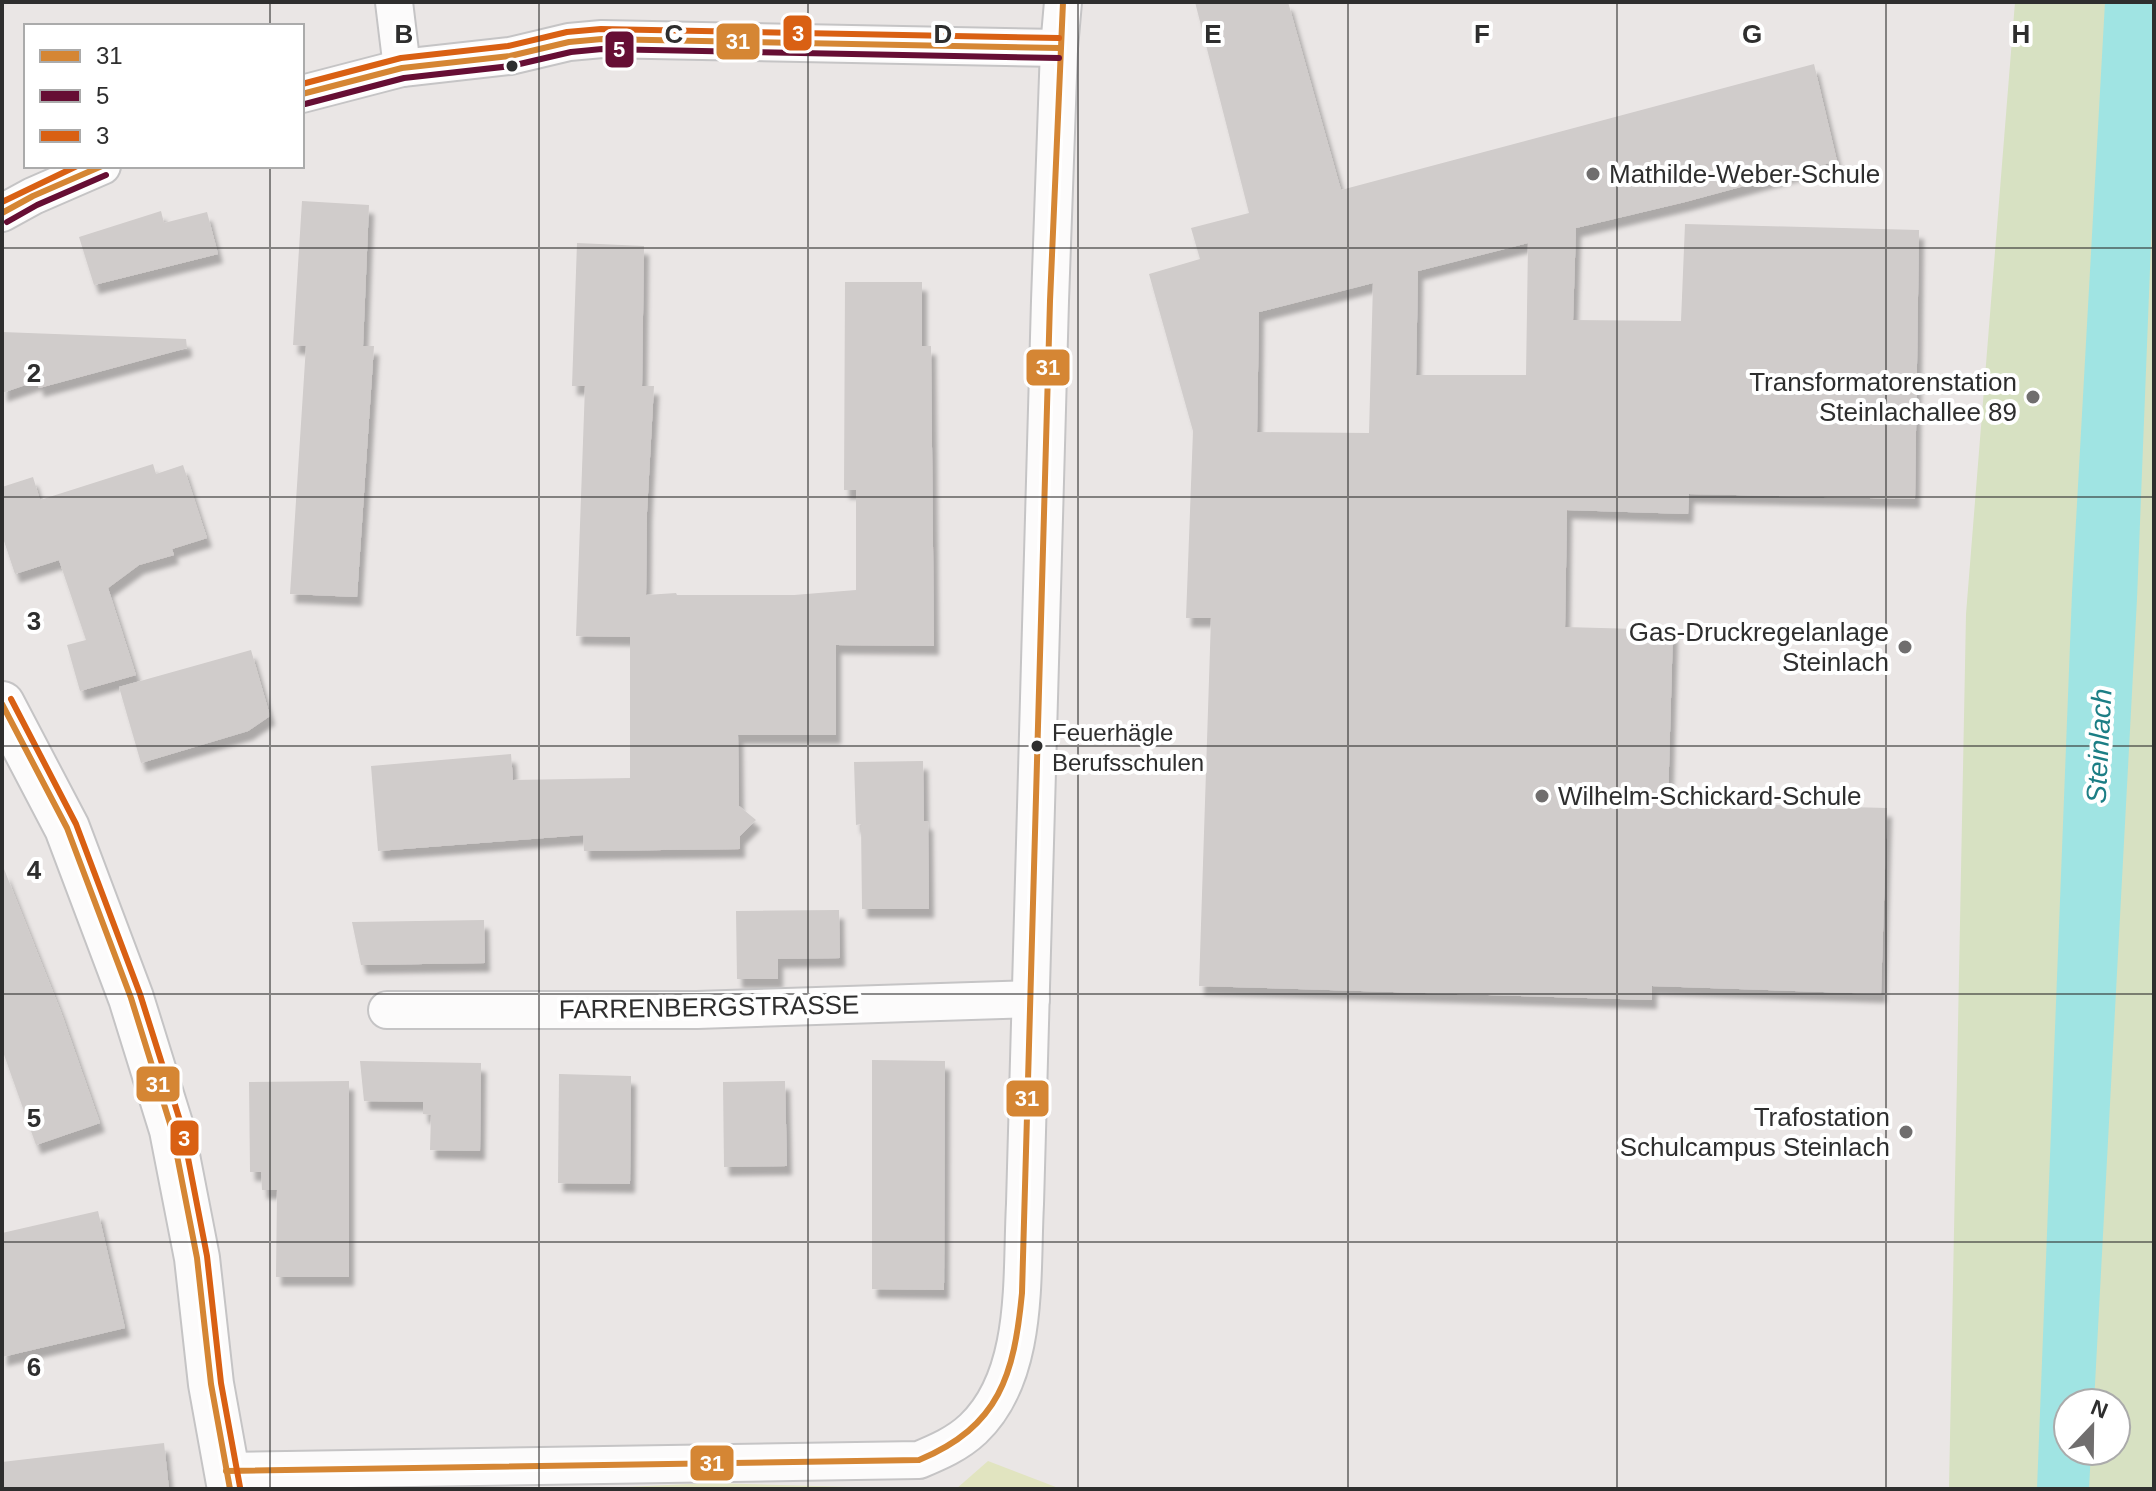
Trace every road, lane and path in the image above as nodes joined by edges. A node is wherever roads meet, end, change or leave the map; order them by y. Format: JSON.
{"nodes":[{"id":1,"x":394,"y":2,"type":"edge"},
{"id":2,"x":1063,"y":2,"type":"edge"},
{"id":3,"x":1059,"y":48,"type":"junction"},
{"id":4,"x":402,"y":68,"type":"junction"},
{"id":5,"x":304,"y":93,"type":"edge"},
{"id":6,"x":97,"y":168,"type":"edge"},
{"id":7,"x":2,"y":213,"type":"edge"},
{"id":8,"x":2,"y":704,"type":"edge"},
{"id":9,"x":1031,"y":999,"type":"junction"},
{"id":10,"x":387,"y":1010,"type":"dead end"},
{"id":11,"x":228,"y":1480,"type":"edge"}],
"edges":[{"from":1,"to":4,"type":"street"},
{"from":2,"to":3,"type":"street"},
{"from":3,"to":4,"type":"street"},
{"from":3,"to":9,"type":"street"},
{"from":4,"to":5,"type":"street"},
{"from":6,"to":7,"type":"street"},
{"from":8,"to":11,"type":"street"},
{"from":9,"to":10,"type":"street","name":"FARRENBERGSTRASSE"},
{"from":9,"to":11,"type":"street"}]}
